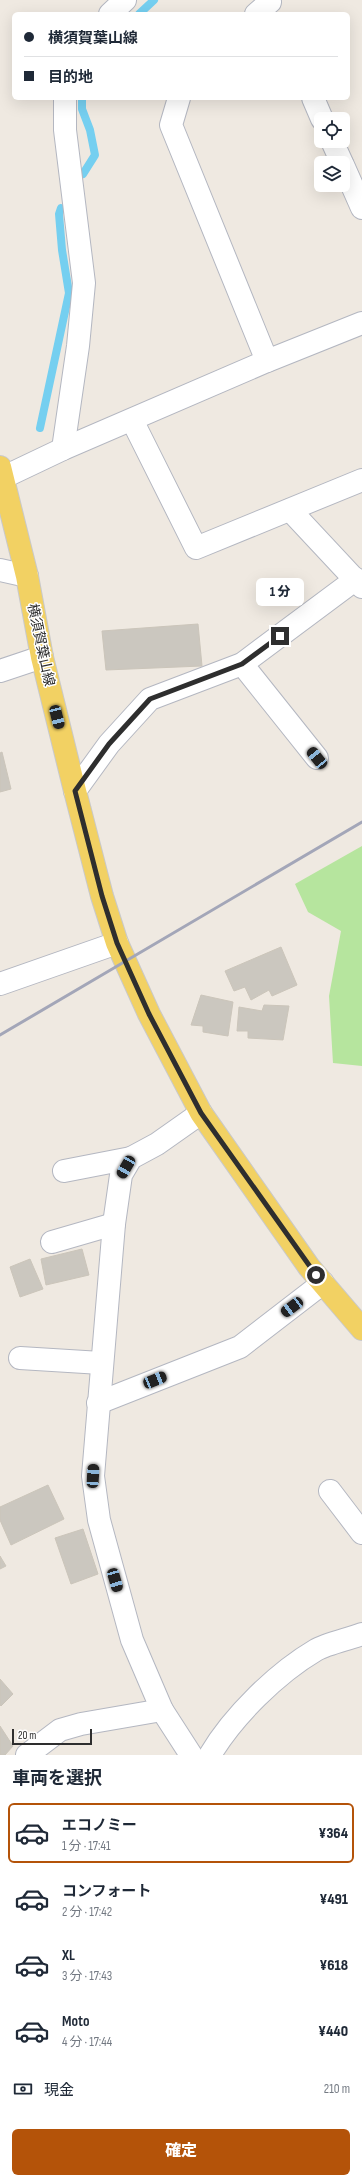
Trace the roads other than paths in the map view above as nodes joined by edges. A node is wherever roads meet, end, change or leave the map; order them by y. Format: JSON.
{"nodes":[{"id":1,"x":126,"y":0,"type":"edge"},
{"id":2,"x":112,"y":12,"type":"edge"},
{"id":3,"x":65,"y":100,"type":"edge"},
{"id":4,"x":178,"y":100,"type":"edge"},
{"id":5,"x":314,"y":100,"type":"edge"},
{"id":6,"x":319,"y":112,"type":"edge"},
{"id":7,"x":350,"y":182,"type":"edge"},
{"id":8,"x":362,"y":208,"type":"edge"},
{"id":9,"x":362,"y":323,"type":"edge"},
{"id":10,"x":267,"y":361,"type":"junction"},
{"id":11,"x":132,"y":420,"type":"junction"},
{"id":12,"x":63,"y":449,"type":"junction"},
{"id":13,"x":1,"y":472,"type":"edge"},
{"id":14,"x":362,"y":480,"type":"edge"},
{"id":15,"x":290,"y":510,"type":"junction"},
{"id":16,"x":0,"y":570,"type":"edge"},
{"id":17,"x":27,"y":576,"type":"junction"},
{"id":18,"x":359,"y":583,"type":"edge"},
{"id":19,"x":42,"y":657,"type":"junction"},
{"id":20,"x":242,"y":664,"type":"junction"},
{"id":21,"x":0,"y":670,"type":"edge"},
{"id":22,"x":317,"y":758,"type":"dead end"},
{"id":23,"x":75,"y":791,"type":"junction"},
{"id":24,"x":117,"y":943,"type":"junction"},
{"id":25,"x":0,"y":984,"type":"edge"},
{"id":26,"x":201,"y":1113,"type":"junction"},
{"id":27,"x":131,"y":1158,"type":"junction"},
{"id":28,"x":64,"y":1171,"type":"dead end"},
{"id":29,"x":114,"y":1224,"type":"junction"},
{"id":30,"x":52,"y":1242,"type":"dead end"},
{"id":31,"x":323,"y":1283,"type":"junction"},
{"id":32,"x":360,"y":1329,"type":"edge"},
{"id":33,"x":20,"y":1358,"type":"dead end"},
{"id":34,"x":101,"y":1363,"type":"junction"},
{"id":35,"x":98,"y":1403,"type":"junction"},
{"id":36,"x":330,"y":1491,"type":"dead end"},
{"id":37,"x":362,"y":1533,"type":"edge"},
{"id":38,"x":362,"y":1634,"type":"edge"},
{"id":39,"x":162,"y":1710,"type":"junction"},
{"id":40,"x":27,"y":1755,"type":"edge"},
{"id":41,"x":191,"y":1755,"type":"edge"},
{"id":42,"x":210,"y":1755,"type":"edge"}],
"edges":[{"from":1,"to":2,"type":"street"},
{"from":3,"to":12,"type":"street"},
{"from":4,"to":10,"type":"street"},
{"from":5,"to":6,"type":"street"},
{"from":7,"to":8,"type":"street"},
{"from":9,"to":10,"type":"street"},
{"from":10,"to":11,"type":"street"},
{"from":11,"to":12,"type":"street"},
{"from":11,"to":15,"type":"street"},
{"from":12,"to":13,"type":"street"},
{"from":13,"to":17,"type":"main road","name":"横須賀葉山線"},
{"from":14,"to":15,"type":"street"},
{"from":15,"to":18,"type":"street"},
{"from":16,"to":17,"type":"street"},
{"from":17,"to":19,"type":"main road","name":"横須賀葉山線"},
{"from":18,"to":20,"type":"street"},
{"from":19,"to":21,"type":"street"},
{"from":19,"to":23,"type":"main road","name":"横須賀葉山線"},
{"from":20,"to":22,"type":"street"},
{"from":20,"to":23,"type":"street"},
{"from":23,"to":24,"type":"main road","name":"横須賀葉山線"},
{"from":24,"to":25,"type":"street"},
{"from":24,"to":26,"type":"main road","name":"横須賀葉山線"},
{"from":26,"to":27,"type":"street"},
{"from":26,"to":31,"type":"main road","name":"横須賀葉山線"},
{"from":27,"to":28,"type":"street"},
{"from":27,"to":29,"type":"street"},
{"from":29,"to":30,"type":"street"},
{"from":29,"to":34,"type":"street"},
{"from":31,"to":32,"type":"main road","name":"横須賀葉山線"},
{"from":31,"to":35,"type":"street"},
{"from":33,"to":34,"type":"street"},
{"from":34,"to":35,"type":"street"},
{"from":35,"to":39,"type":"street"},
{"from":36,"to":37,"type":"street"},
{"from":38,"to":42,"type":"street"},
{"from":39,"to":40,"type":"street"},
{"from":39,"to":41,"type":"street"}]}
